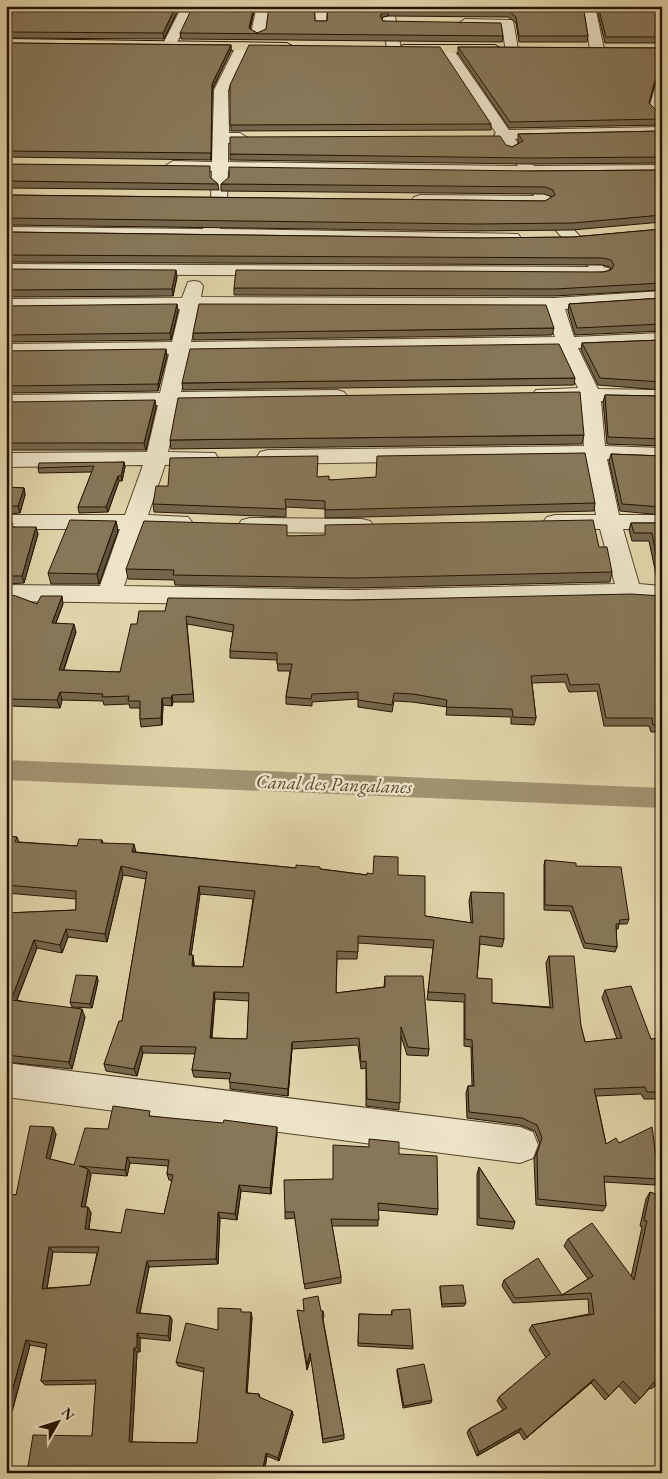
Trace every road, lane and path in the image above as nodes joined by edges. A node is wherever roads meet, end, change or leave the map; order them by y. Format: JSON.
{"nodes":[{"id":1,"x":188,"y":6,"type":"edge"},
{"id":2,"x":263,"y":6,"type":"edge"},
{"id":3,"x":321,"y":6,"type":"edge"},
{"id":4,"x":387,"y":6,"type":"edge"},
{"id":5,"x":589,"y":6,"type":"edge"},
{"id":6,"x":388,"y":22,"type":"junction"},
{"id":7,"x":321,"y":23,"type":"edge"},
{"id":8,"x":408,"y":23,"type":"edge"},
{"id":9,"x":448,"y":23,"type":"edge"},
{"id":10,"x":258,"y":33,"type":"edge"},
{"id":11,"x":6,"y":43,"type":"edge"},
{"id":12,"x":170,"y":44,"type":"junction"},
{"id":13,"x":243,"y":46,"type":"junction"},
{"id":14,"x":300,"y":47,"type":"edge"},
{"id":15,"x":389,"y":49,"type":"joint"},
{"id":16,"x":446,"y":49,"type":"junction"},
{"id":17,"x":515,"y":49,"type":"joint"},
{"id":18,"x":592,"y":49,"type":"joint"},
{"id":19,"x":615,"y":49,"type":"edge"},
{"id":20,"x":662,"y":131,"type":"edge"},
{"id":21,"x":498,"y":136,"type":"junction"},
{"id":22,"x":221,"y":138,"type":"junction"},
{"id":23,"x":251,"y":138,"type":"edge"},
{"id":24,"x":153,"y":166,"type":"edge"},
{"id":25,"x":222,"y":167,"type":"junction"},
{"id":26,"x":662,"y":170,"type":"edge"},
{"id":27,"x":529,"y":171,"type":"junction"},
{"id":28,"x":406,"y":200,"type":"edge"},
{"id":29,"x":544,"y":201,"type":"junction"},
{"id":30,"x":6,"y":232,"type":"edge"},
{"id":31,"x":211,"y":233,"type":"junction"},
{"id":32,"x":592,"y":236,"type":"edge"},
{"id":33,"x":525,"y":238,"type":"edge"},
{"id":34,"x":553,"y":238,"type":"edge"},
{"id":35,"x":572,"y":238,"type":"junction"},
{"id":36,"x":6,"y":268,"type":"edge"},
{"id":37,"x":198,"y":270,"type":"junction"},
{"id":38,"x":602,"y":272,"type":"junction"},
{"id":39,"x":662,"y":297,"type":"edge"},
{"id":40,"x":628,"y":300,"type":"junction"},
{"id":41,"x":191,"y":303,"type":"junction"},
{"id":42,"x":554,"y":304,"type":"junction"},
{"id":43,"x":6,"y":305,"type":"edge"},
{"id":44,"x":662,"y":334,"type":"edge"},
{"id":45,"x":662,"y":339,"type":"edge"},
{"id":46,"x":566,"y":343,"type":"junction"},
{"id":47,"x":180,"y":349,"type":"junction"},
{"id":48,"x":6,"y":350,"type":"edge"},
{"id":49,"x":590,"y":393,"type":"junction"},
{"id":50,"x":520,"y":394,"type":"edge"},
{"id":51,"x":360,"y":396,"type":"edge"},
{"id":52,"x":662,"y":396,"type":"edge"},
{"id":53,"x":170,"y":397,"type":"junction"},
{"id":54,"x":6,"y":400,"type":"edge"},
{"id":55,"x":595,"y":452,"type":"junction"},
{"id":56,"x":662,"y":455,"type":"edge"},
{"id":57,"x":156,"y":459,"type":"junction"},
{"id":58,"x":6,"y":460,"type":"edge"},
{"id":59,"x":609,"y":520,"type":"junction"},
{"id":60,"x":133,"y":521,"type":"junction"},
{"id":61,"x":6,"y":522,"type":"edge"},
{"id":62,"x":529,"y":522,"type":"edge"},
{"id":63,"x":662,"y":522,"type":"edge"},
{"id":64,"x":202,"y":523,"type":"edge"},
{"id":65,"x":231,"y":524,"type":"edge"},
{"id":66,"x":379,"y":525,"type":"edge"},
{"id":67,"x":629,"y":592,"type":"junction"},
{"id":68,"x":6,"y":593,"type":"edge"},
{"id":69,"x":110,"y":593,"type":"junction"},
{"id":70,"x":662,"y":594,"type":"edge"},
{"id":71,"x":6,"y":1080,"type":"edge"},
{"id":72,"x":520,"y":1145,"type":"dead end"}],
"edges":[{"from":1,"to":12,"type":"street"},
{"from":2,"to":10,"type":"street"},
{"from":3,"to":7,"type":"street"},
{"from":4,"to":6,"type":"street"},
{"from":5,"to":18,"type":"street"},
{"from":6,"to":8,"type":"street"},
{"from":6,"to":15,"type":"street"},
{"from":9,"to":17,"type":"street"},
{"from":11,"to":12,"type":"main road"},
{"from":12,"to":13,"type":"main road"},
{"from":13,"to":14,"type":"main road"},
{"from":13,"to":22,"type":"street"},
{"from":15,"to":16,"type":"main road"},
{"from":16,"to":17,"type":"main road"},
{"from":16,"to":21,"type":"street"},
{"from":18,"to":19,"type":"main road"},
{"from":20,"to":21,"type":"street"},
{"from":21,"to":27,"type":"street"},
{"from":22,"to":23,"type":"street"},
{"from":22,"to":25,"type":"street"},
{"from":24,"to":25,"type":"street"},
{"from":25,"to":27,"type":"street"},
{"from":25,"to":31,"type":"street"},
{"from":26,"to":27,"type":"street"},
{"from":27,"to":29,"type":"street"},
{"from":28,"to":29,"type":"street"},
{"from":29,"to":35,"type":"street"},
{"from":30,"to":31,"type":"street"},
{"from":31,"to":33,"type":"street"},
{"from":31,"to":37,"type":"street"},
{"from":32,"to":35,"type":"street"},
{"from":34,"to":35,"type":"street"},
{"from":35,"to":38,"type":"street"},
{"from":36,"to":37,"type":"street"},
{"from":37,"to":38,"type":"street"},
{"from":37,"to":41,"type":"street"},
{"from":38,"to":40,"type":"street"},
{"from":39,"to":40,"type":"street"},
{"from":40,"to":42,"type":"street"},
{"from":40,"to":44,"type":"street"},
{"from":41,"to":42,"type":"street"},
{"from":41,"to":43,"type":"street"},
{"from":41,"to":47,"type":"street"},
{"from":42,"to":46,"type":"street"},
{"from":45,"to":46,"type":"street"},
{"from":46,"to":47,"type":"street"},
{"from":46,"to":49,"type":"street"},
{"from":47,"to":48,"type":"street"},
{"from":47,"to":53,"type":"street"},
{"from":49,"to":50,"type":"street"},
{"from":49,"to":52,"type":"street"},
{"from":49,"to":55,"type":"street"},
{"from":51,"to":53,"type":"street"},
{"from":53,"to":54,"type":"street"},
{"from":53,"to":57,"type":"street"},
{"from":55,"to":56,"type":"street"},
{"from":55,"to":57,"type":"street"},
{"from":55,"to":59,"type":"street"},
{"from":57,"to":58,"type":"street"},
{"from":57,"to":60,"type":"street"},
{"from":59,"to":62,"type":"street"},
{"from":59,"to":63,"type":"street"},
{"from":59,"to":67,"type":"street"},
{"from":60,"to":61,"type":"street"},
{"from":60,"to":64,"type":"street"},
{"from":60,"to":69,"type":"street"},
{"from":65,"to":66,"type":"street"},
{"from":67,"to":69,"type":"street"},
{"from":67,"to":70,"type":"street"},
{"from":68,"to":69,"type":"street"},
{"from":71,"to":72,"type":"street"}]}
